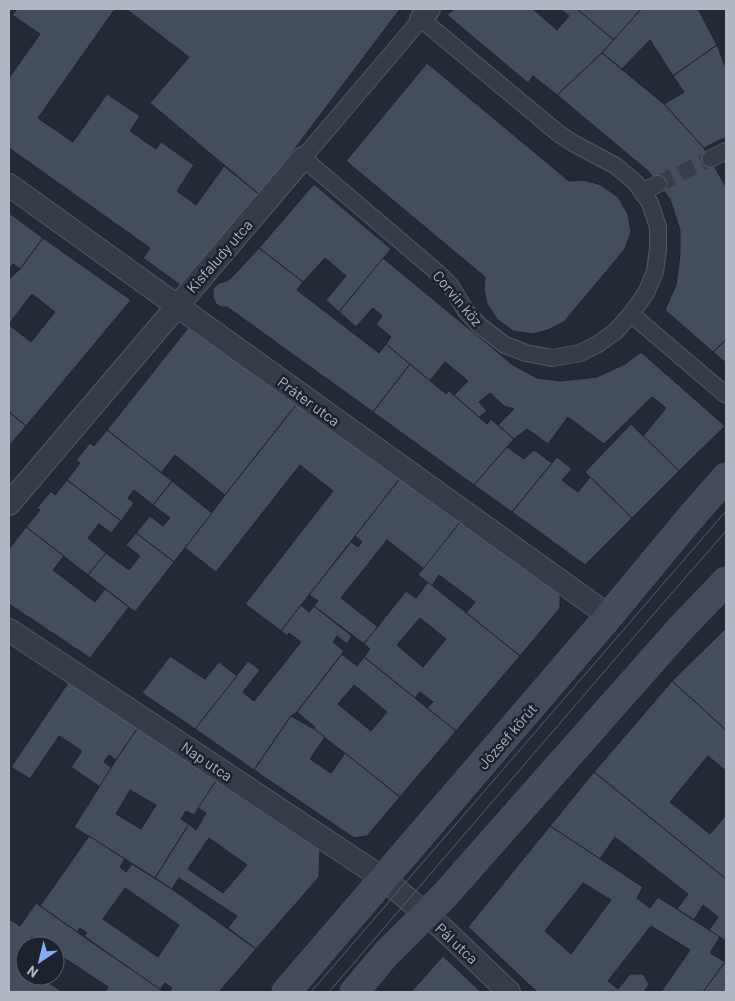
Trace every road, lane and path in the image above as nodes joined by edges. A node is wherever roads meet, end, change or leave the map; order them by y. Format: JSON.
{"nodes":[{"id":1,"x":425,"y":14,"type":"edge"},
{"id":2,"x":726,"y":152,"type":"edge"},
{"id":3,"x":303,"y":158,"type":"junction"},
{"id":4,"x":710,"y":159,"type":"tunnel mouth"},
{"id":5,"x":9,"y":184,"type":"edge"},
{"id":6,"x":658,"y":184,"type":"tunnel mouth"},
{"id":7,"x":642,"y":192,"type":"junction"},
{"id":8,"x":177,"y":306,"type":"junction"},
{"id":9,"x":631,"y":314,"type":"junction"},
{"id":10,"x":726,"y":395,"type":"edge"},
{"id":11,"x":726,"y":477,"type":"edge"},
{"id":12,"x":9,"y":504,"type":"edge"},
{"id":13,"x":726,"y":581,"type":"edge"},
{"id":14,"x":609,"y":616,"type":"junction"},
{"id":15,"x":9,"y":630,"type":"edge"},
{"id":16,"x":394,"y":887,"type":"junction"},
{"id":17,"x":426,"y":914,"type":"junction"},
{"id":18,"x":286,"y":992,"type":"edge"},
{"id":19,"x":354,"y":992,"type":"edge"},
{"id":20,"x":509,"y":992,"type":"edge"}],
"edges":[{"from":1,"to":3,"type":"street","name":"Kisfaludy utca"},
{"from":1,"to":7,"type":"street","name":"Corvin köz"},
{"from":2,"to":4,"type":"street"},
{"from":3,"to":8,"type":"street","name":"Kisfaludy utca"},
{"from":3,"to":9,"type":"street","name":"Corvin köz"},
{"from":5,"to":8,"type":"street","name":"Práter utca"},
{"from":6,"to":7,"type":"street"},
{"from":7,"to":9,"type":"street","name":"Corvin köz"},
{"from":8,"to":12,"type":"street","name":"Kisfaludy utca"},
{"from":8,"to":14,"type":"street","name":"Práter utca"},
{"from":9,"to":10,"type":"street"},
{"from":11,"to":14,"type":"main road","name":"József körút"},
{"from":13,"to":17,"type":"main road"},
{"from":14,"to":16,"type":"main road","name":"József körút"},
{"from":15,"to":16,"type":"street","name":"Nap utca"},
{"from":16,"to":17,"type":"street","name":"Pál utca"},
{"from":16,"to":18,"type":"main road","name":"József körút"},
{"from":17,"to":19,"type":"main road"},
{"from":17,"to":20,"type":"street","name":"Pál utca"}]}
